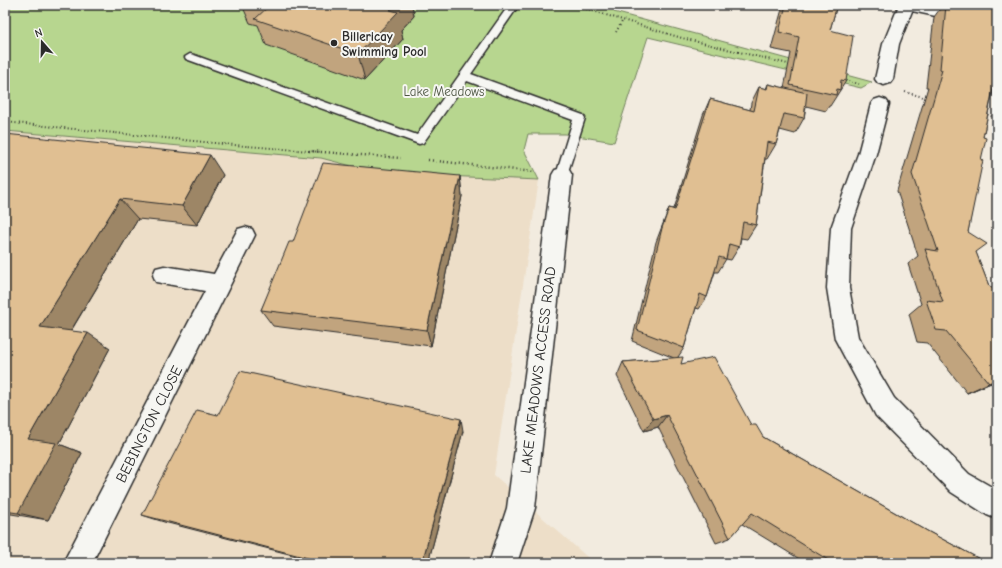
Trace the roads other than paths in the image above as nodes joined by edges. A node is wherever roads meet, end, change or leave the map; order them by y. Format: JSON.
{"nodes":[{"id":1,"x":514,"y":5,"type":"edge"},
{"id":2,"x":907,"y":5,"type":"edge"},
{"id":3,"x":997,"y":24,"type":"edge"},
{"id":4,"x":190,"y":57,"type":"dead end"},
{"id":5,"x":465,"y":76,"type":"junction"},
{"id":6,"x":884,"y":79,"type":"dead end"},
{"id":7,"x":880,"y":104,"type":"dead end"},
{"id":8,"x":562,"y":175,"type":"joint"},
{"id":9,"x":245,"y":235,"type":"dead end"},
{"id":10,"x":164,"y":274,"type":"dead end"},
{"id":11,"x":220,"y":284,"type":"junction"},
{"id":12,"x":997,"y":505,"type":"edge"},
{"id":13,"x":78,"y":563,"type":"edge"},
{"id":14,"x":504,"y":563,"type":"edge"}],
"edges":[{"from":1,"to":5,"type":"lane"},
{"from":2,"to":3,"type":"street"},
{"from":2,"to":6,"type":"street"},
{"from":4,"to":5,"type":"lane"},
{"from":5,"to":8,"type":"lane"},
{"from":7,"to":12,"type":"street"},
{"from":8,"to":14,"type":"street","name":"LAKE MEADOWS ACCESS ROAD"},
{"from":9,"to":11,"type":"street","name":"BEBINGTON CLOSE"},
{"from":10,"to":11,"type":"street"},
{"from":11,"to":13,"type":"street","name":"BEBINGTON CLOSE"}]}
